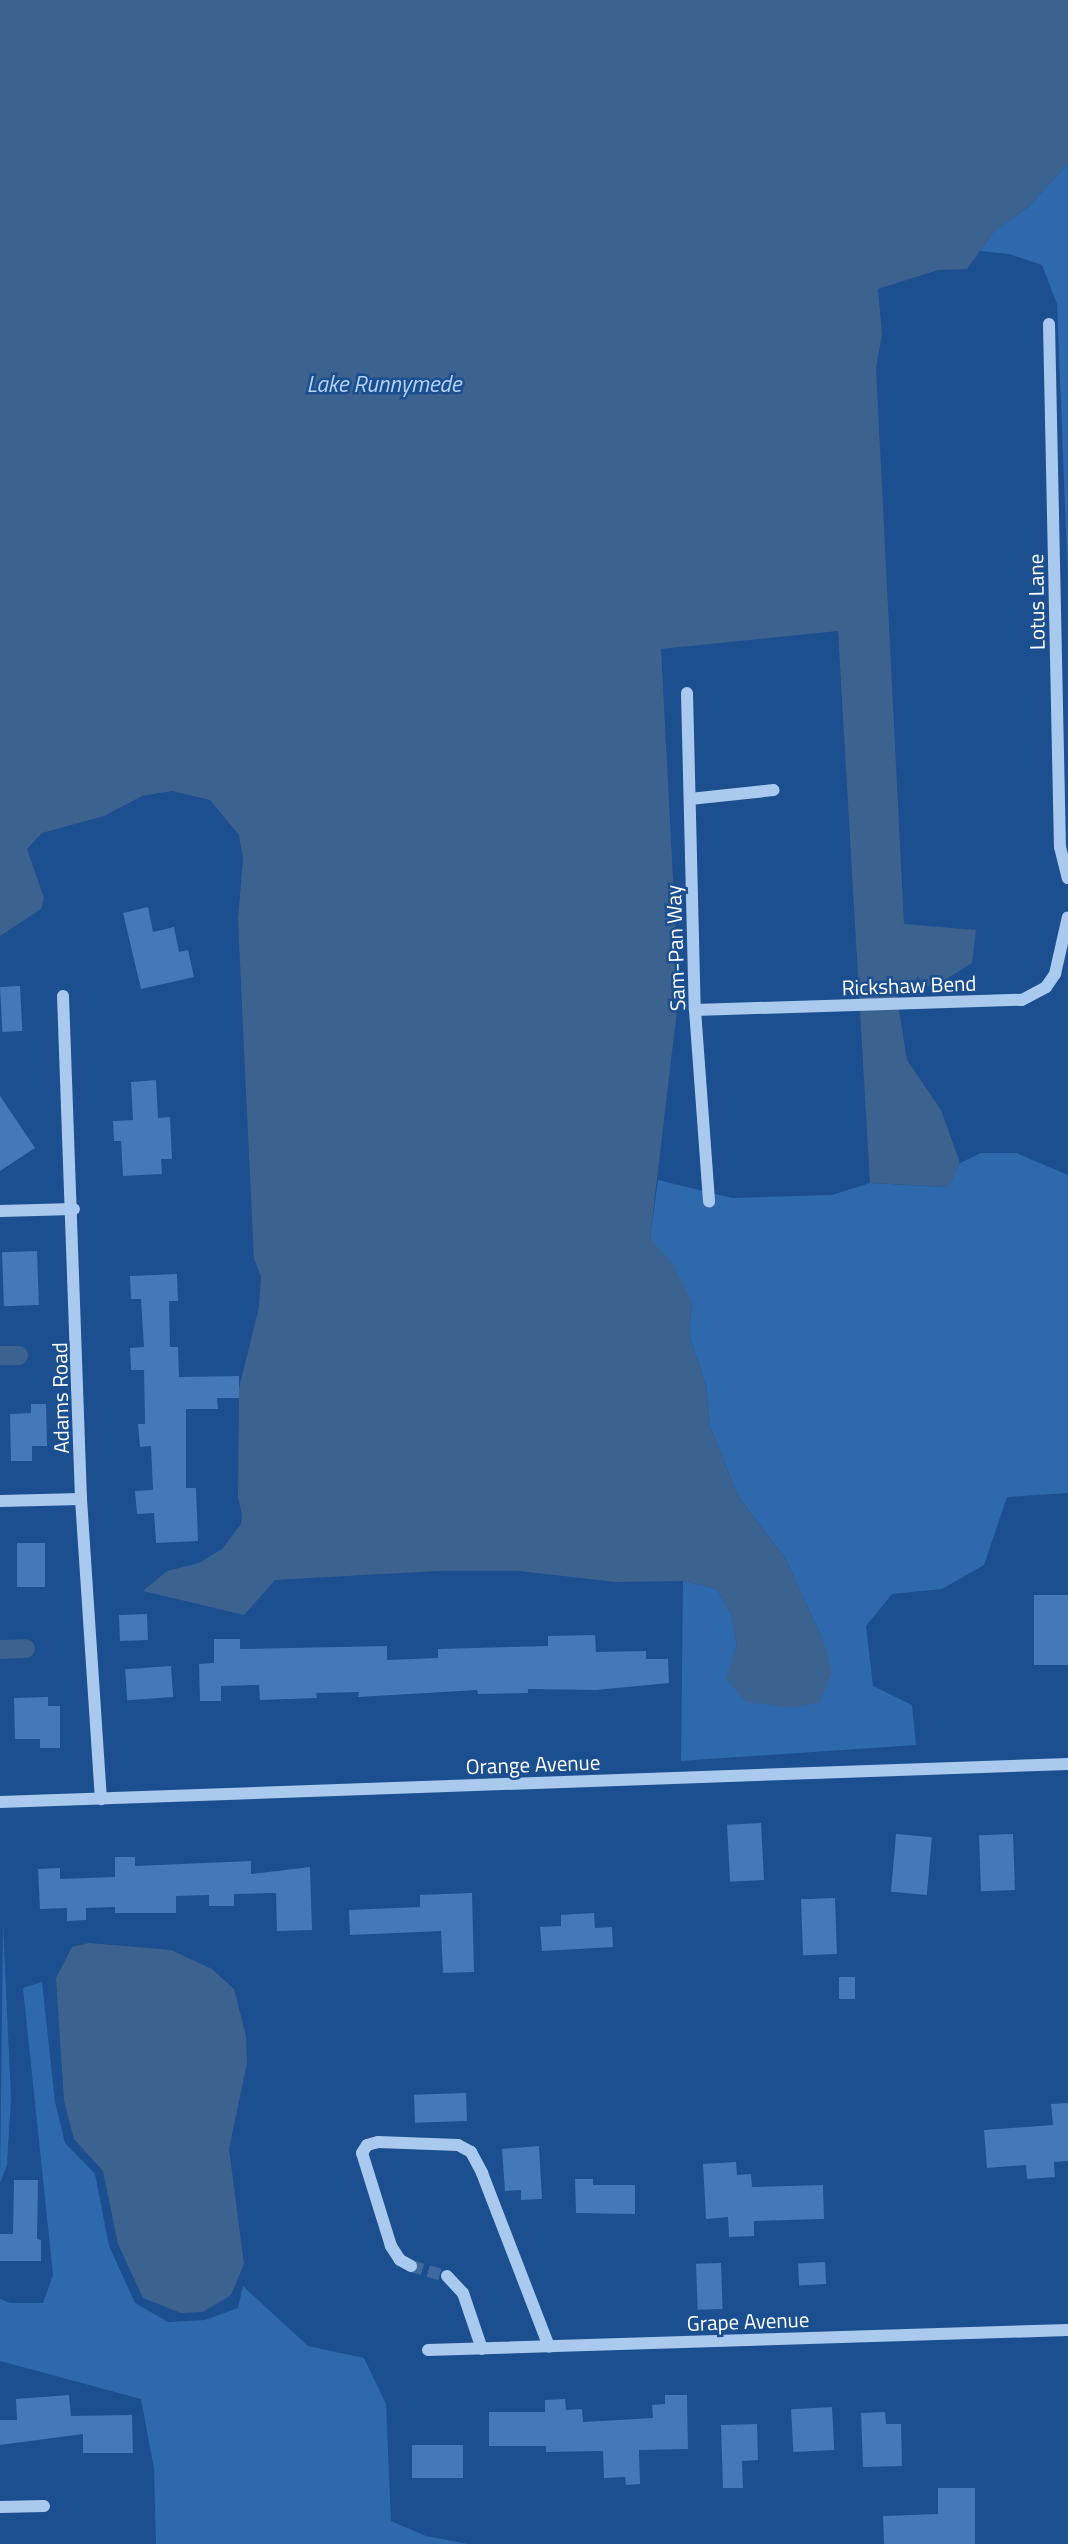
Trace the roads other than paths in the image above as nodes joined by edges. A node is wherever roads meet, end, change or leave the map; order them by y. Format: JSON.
{"nodes":[{"id":1,"x":1049,"y":324,"type":"dead end"},
{"id":2,"x":687,"y":693,"type":"dead end"},
{"id":3,"x":774,"y":790,"type":"dead end"},
{"id":4,"x":690,"y":799,"type":"junction"},
{"id":5,"x":1068,"y":877,"type":"edge"},
{"id":6,"x":1068,"y":917,"type":"edge"},
{"id":7,"x":63,"y":996,"type":"dead end"},
{"id":8,"x":695,"y":1010,"type":"junction"},
{"id":9,"x":709,"y":1201,"type":"dead end"},
{"id":10,"x":74,"y":1209,"type":"junction"},
{"id":11,"x":0,"y":1211,"type":"edge"},
{"id":12,"x":81,"y":1499,"type":"junction"},
{"id":13,"x":0,"y":1501,"type":"edge"},
{"id":14,"x":1068,"y":1765,"type":"edge"},
{"id":15,"x":101,"y":1799,"type":"junction"},
{"id":16,"x":0,"y":1802,"type":"edge"},
{"id":17,"x":411,"y":2266,"type":"tunnel mouth"},
{"id":18,"x":447,"y":2276,"type":"tunnel mouth"},
{"id":19,"x":1068,"y":2330,"type":"edge"},
{"id":20,"x":549,"y":2347,"type":"junction"},
{"id":21,"x":482,"y":2349,"type":"junction"},
{"id":22,"x":428,"y":2350,"type":"dead end"},
{"id":23,"x":44,"y":2506,"type":"dead end"},
{"id":24,"x":0,"y":2507,"type":"edge"}],
"edges":[{"from":1,"to":5,"type":"street","name":"Lotus Lane"},
{"from":2,"to":4,"type":"street","name":"Sam-Pan Way"},
{"from":3,"to":4,"type":"street"},
{"from":4,"to":8,"type":"street","name":"Sam-Pan Way"},
{"from":6,"to":8,"type":"street","name":"Rickshaw Bend"},
{"from":7,"to":10,"type":"street","name":"Adams Road"},
{"from":8,"to":9,"type":"street","name":"Sam-Pan Way"},
{"from":10,"to":11,"type":"street"},
{"from":10,"to":12,"type":"street","name":"Adams Road"},
{"from":12,"to":13,"type":"street"},
{"from":12,"to":15,"type":"street","name":"Adams Road"},
{"from":14,"to":15,"type":"street","name":"Orange Avenue"},
{"from":15,"to":16,"type":"street","name":"Orange Avenue"},
{"from":17,"to":20,"type":"street"},
{"from":18,"to":21,"type":"street"},
{"from":19,"to":20,"type":"street","name":"Grape Avenue"},
{"from":20,"to":21,"type":"street","name":"Grape Avenue"},
{"from":21,"to":22,"type":"street","name":"Grape Avenue"},
{"from":23,"to":24,"type":"street"}]}
